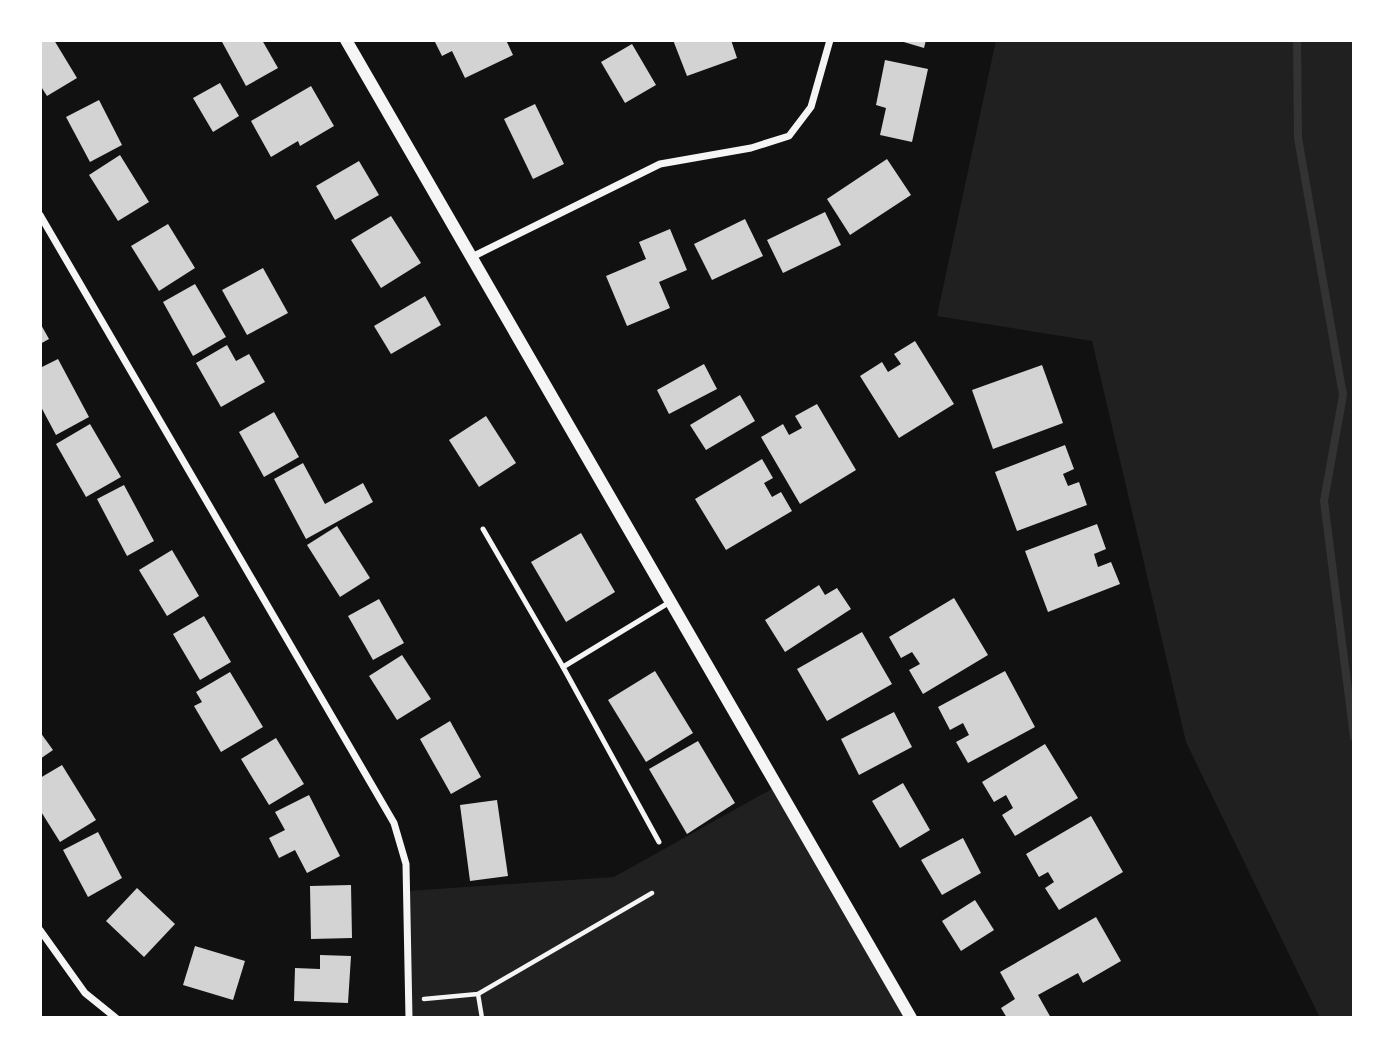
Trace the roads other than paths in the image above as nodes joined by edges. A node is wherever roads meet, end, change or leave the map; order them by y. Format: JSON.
{"nodes":[{"id":1,"x":346,"y":40,"type":"edge"},
{"id":2,"x":831,"y":40,"type":"edge"},
{"id":3,"x":40,"y":215,"type":"edge"},
{"id":4,"x":474,"y":256,"type":"junction"},
{"id":5,"x":483,"y":529,"type":"dead end"},
{"id":6,"x":672,"y":600,"type":"junction"},
{"id":7,"x":563,"y":667,"type":"junction"},
{"id":8,"x":659,"y":842,"type":"dead end"},
{"id":9,"x":40,"y":929,"type":"edge"},
{"id":10,"x":116,"y":1018,"type":"edge"},
{"id":11,"x":409,"y":1018,"type":"edge"},
{"id":12,"x":911,"y":1018,"type":"edge"}],
"edges":[{"from":1,"to":4,"type":"street"},
{"from":2,"to":4,"type":"street"},
{"from":3,"to":11,"type":"street"},
{"from":4,"to":6,"type":"street"},
{"from":5,"to":7,"type":"lane"},
{"from":6,"to":7,"type":"lane"},
{"from":6,"to":12,"type":"street"},
{"from":7,"to":8,"type":"lane"},
{"from":9,"to":10,"type":"street"}]}
